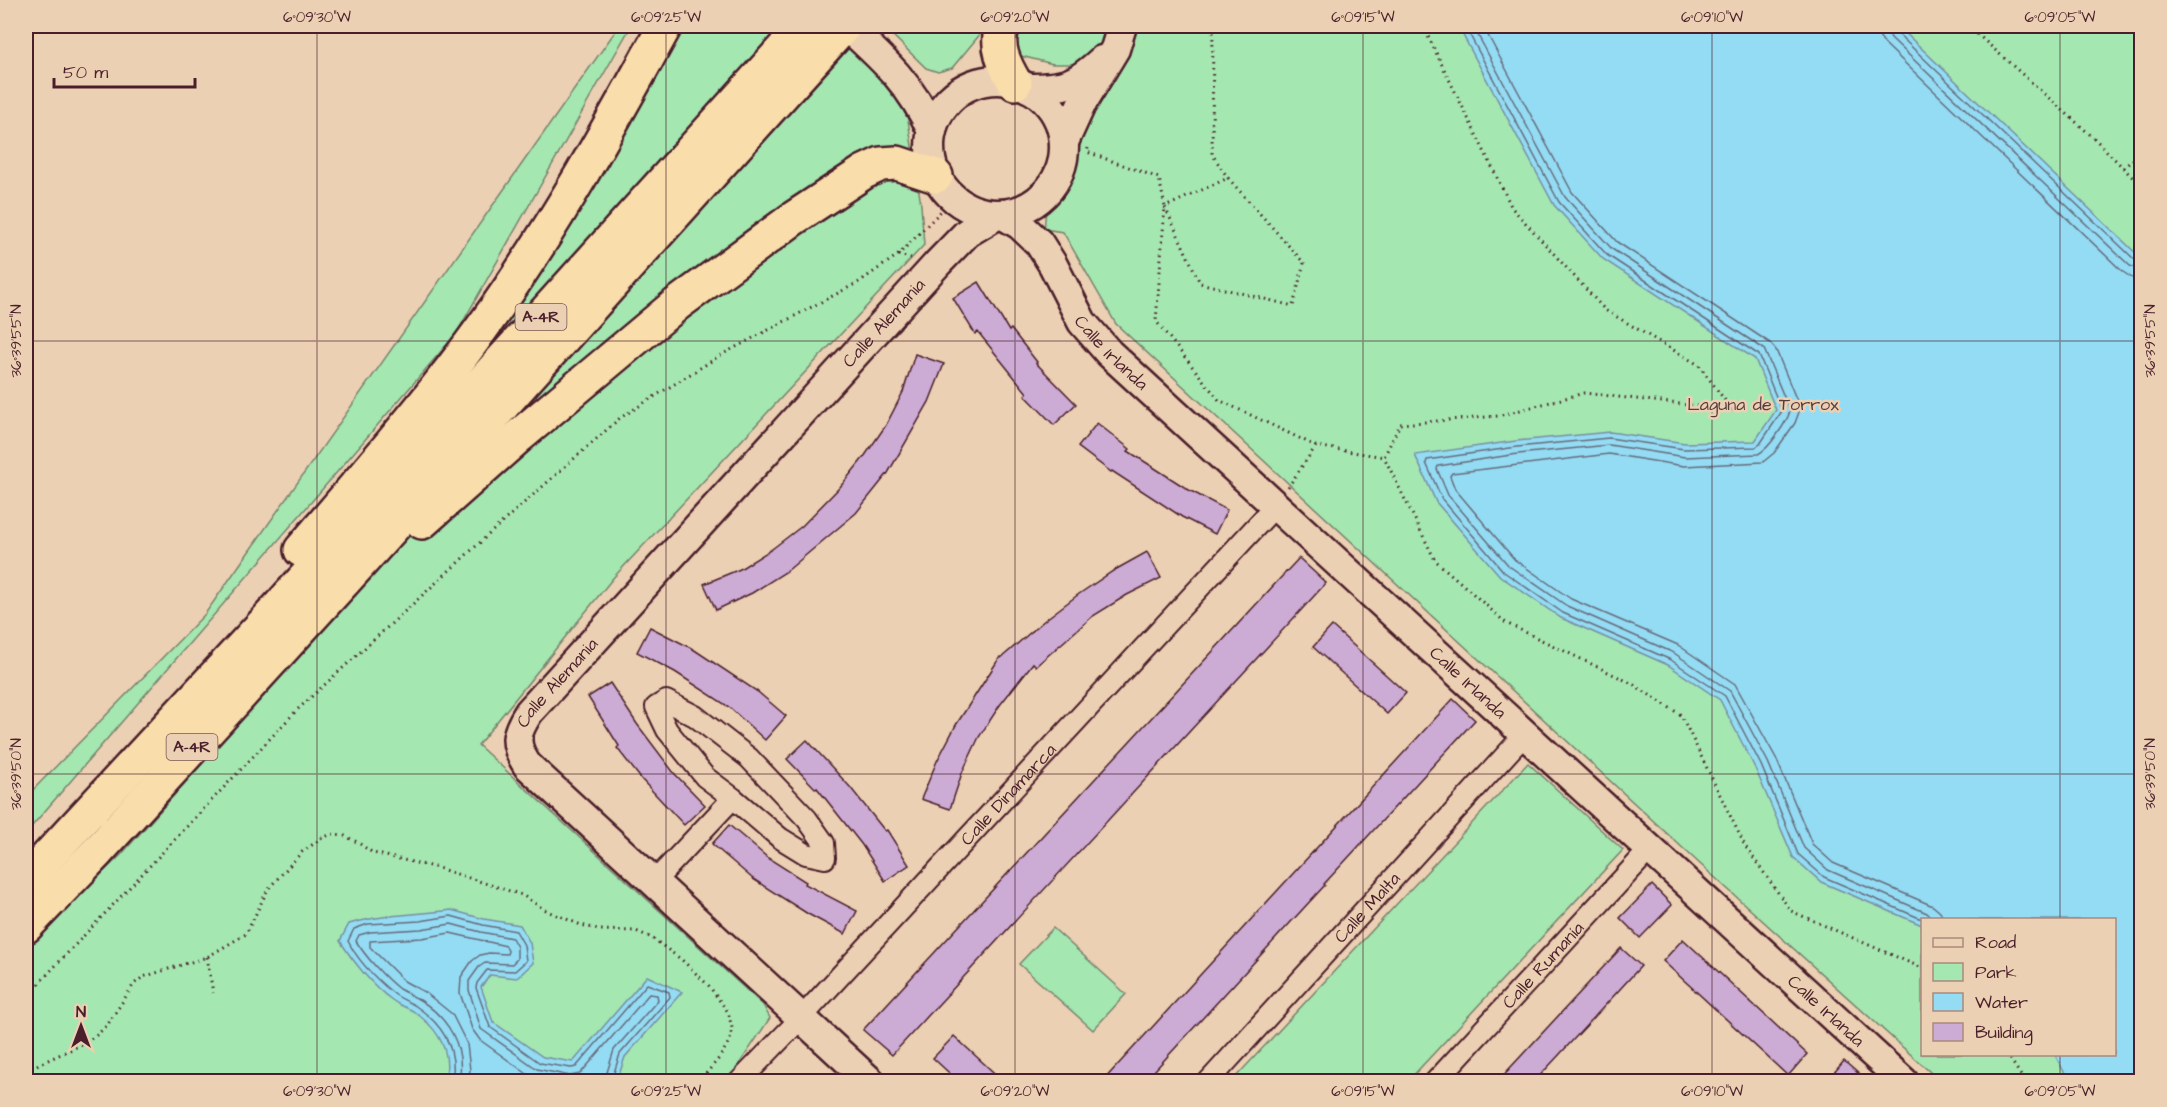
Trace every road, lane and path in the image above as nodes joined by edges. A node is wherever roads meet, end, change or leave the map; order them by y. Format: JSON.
{"nodes":[{"id":1,"x":665,"y":26,"type":"edge"},
{"id":2,"x":804,"y":26,"type":"edge"},
{"id":3,"x":846,"y":26,"type":"edge"},
{"id":4,"x":1003,"y":26,"type":"edge"},
{"id":5,"x":1213,"y":26,"type":"edge"},
{"id":6,"x":1423,"y":26,"type":"edge"},
{"id":7,"x":1968,"y":26,"type":"edge"},
{"id":8,"x":1119,"y":37,"type":"edge"},
{"id":9,"x":888,"y":63,"type":"junction"},
{"id":10,"x":1022,"y":85,"type":"junction"},
{"id":11,"x":960,"y":91,"type":"junction"},
{"id":12,"x":932,"y":131,"type":"junction"},
{"id":13,"x":1077,"y":142,"type":"junction"},
{"id":14,"x":2142,"y":152,"type":"edge"},
{"id":15,"x":2123,"y":168,"type":"junction"},
{"id":16,"x":1228,"y":178,"type":"junction"},
{"id":17,"x":2142,"y":187,"type":"edge"},
{"id":18,"x":943,"y":191,"type":"junction"},
{"id":19,"x":1047,"y":193,"type":"junction"},
{"id":20,"x":1165,"y":207,"type":"junction"},
{"id":21,"x":1000,"y":216,"type":"junction"},
{"id":22,"x":938,"y":263,"type":"junction"},
{"id":23,"x":1053,"y":265,"type":"junction"},
{"id":24,"x":1316,"y":446,"type":"junction"},
{"id":25,"x":1384,"y":457,"type":"junction"},
{"id":26,"x":1276,"y":505,"type":"junction"},
{"id":27,"x":357,"y":567,"type":"junction"},
{"id":28,"x":1525,"y":734,"type":"junction"},
{"id":29,"x":156,"y":742,"type":"junction"},
{"id":30,"x":733,"y":798,"type":"junction"},
{"id":31,"x":1650,"y":849,"type":"junction"},
{"id":32,"x":26,"y":880,"type":"edge"},
{"id":33,"x":654,"y":882,"type":"junction"},
{"id":34,"x":26,"y":927,"type":"edge"},
{"id":35,"x":207,"y":957,"type":"junction"},
{"id":36,"x":1921,"y":967,"type":"edge"},
{"id":37,"x":213,"y":993,"type":"dead end"},
{"id":38,"x":26,"y":997,"type":"edge"},
{"id":39,"x":802,"y":1017,"type":"junction"},
{"id":40,"x":2008,"y":1056,"type":"edge"},
{"id":41,"x":26,"y":1070,"type":"edge"},
{"id":42,"x":1898,"y":1080,"type":"edge"},
{"id":43,"x":699,"y":1082,"type":"edge"},
{"id":44,"x":739,"y":1082,"type":"edge"},
{"id":45,"x":871,"y":1082,"type":"edge"},
{"id":46,"x":1208,"y":1082,"type":"edge"},
{"id":47,"x":1435,"y":1082,"type":"edge"},
{"id":48,"x":2025,"y":1082,"type":"edge"}],
"edges":[{"from":1,"to":29,"type":"highway"},
{"from":2,"to":29,"type":"highway","number":"A-4R"},
{"from":3,"to":9,"type":"street"},
{"from":3,"to":27,"type":"highway","number":"A-4R"},
{"from":4,"to":10,"type":"highway"},
{"from":5,"to":16,"type":"path"},
{"from":6,"to":25,"type":"path"},
{"from":7,"to":15,"type":"path"},
{"from":8,"to":10,"type":"street"},
{"from":8,"to":13,"type":"street"},
{"from":9,"to":11,"type":"street"},
{"from":9,"to":12,"type":"street"},
{"from":10,"to":11,"type":"street"},
{"from":10,"to":13,"type":"street"},
{"from":11,"to":12,"type":"street"},
{"from":12,"to":18,"type":"street"},
{"from":13,"to":19,"type":"street"},
{"from":13,"to":20,"type":"path"},
{"from":14,"to":15,"type":"path"},
{"from":15,"to":17,"type":"path"},
{"from":16,"to":20,"type":"path"},
{"from":16,"to":20,"type":"path"},
{"from":18,"to":21,"type":"street"},
{"from":18,"to":22,"type":"street","name":"Calle Alemania"},
{"from":18,"to":27,"type":"highway"},
{"from":18,"to":38,"type":"path"},
{"from":19,"to":21,"type":"street"},
{"from":19,"to":23,"type":"street","name":"Calle Irlanda"},
{"from":20,"to":24,"type":"path"},
{"from":21,"to":22,"type":"street","name":"Calle Alemania"},
{"from":21,"to":23,"type":"street","name":"Calle Irlanda"},
{"from":22,"to":33,"type":"street","name":"Calle Alemania"},
{"from":23,"to":26,"type":"street","name":"Calle Irlanda"},
{"from":24,"to":25,"type":"path"},
{"from":24,"to":26,"type":"path"},
{"from":25,"to":36,"type":"path"},
{"from":26,"to":28,"type":"street","name":"Calle Irlanda"},
{"from":26,"to":39,"type":"street","name":"Calle Dinamarca"},
{"from":27,"to":34,"type":"highway","number":"A-4R"},
{"from":28,"to":31,"type":"street","name":"Calle Irlanda"},
{"from":28,"to":46,"type":"street","name":"Calle Malta"},
{"from":29,"to":32,"type":"highway","number":"A-4R"},
{"from":30,"to":30,"type":"street"},
{"from":30,"to":33,"type":"street"},
{"from":31,"to":42,"type":"street","name":"Calle Irlanda"},
{"from":31,"to":47,"type":"street","name":"Calle Rumanía"},
{"from":33,"to":39,"type":"street","name":"Calle Alemania"},
{"from":35,"to":37,"type":"path"},
{"from":35,"to":41,"type":"path"},
{"from":35,"to":43,"type":"path"},
{"from":39,"to":44,"type":"street","name":"Calle Dinamarca"},
{"from":39,"to":45,"type":"street","name":"Calle Alemania"},
{"from":40,"to":48,"type":"path"}]}
